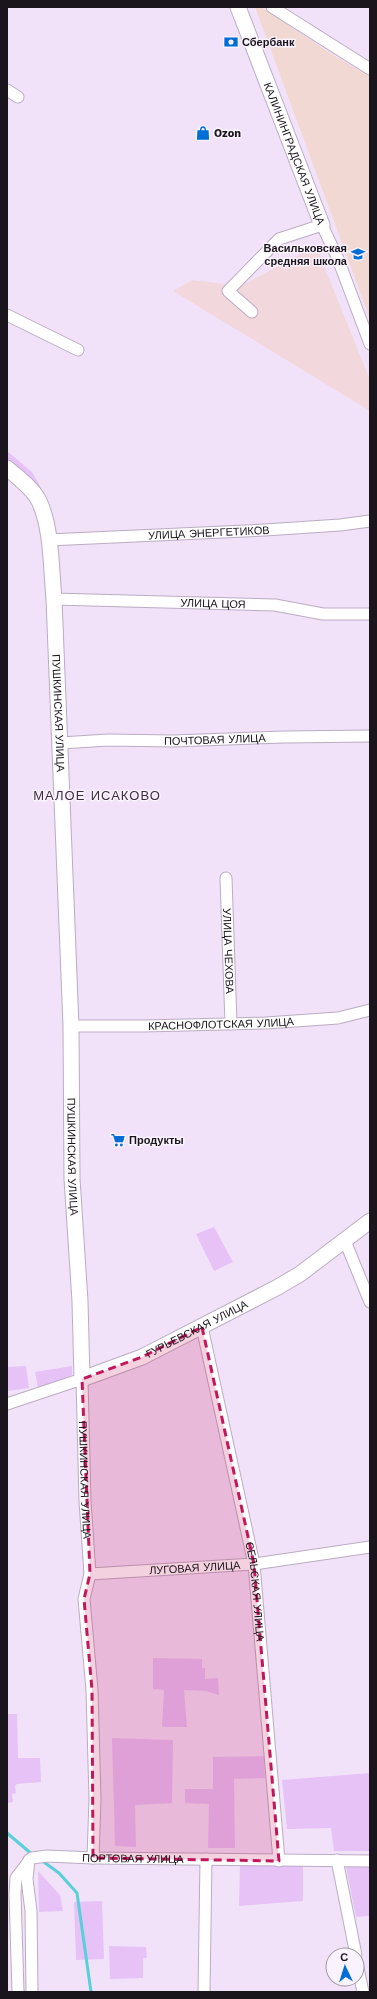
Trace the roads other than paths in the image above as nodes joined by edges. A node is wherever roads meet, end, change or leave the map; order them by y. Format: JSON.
{"nodes":[{"id":1,"x":238,"y":7,"type":"edge"},
{"id":2,"x":272,"y":7,"type":"edge"},
{"id":3,"x":370,"y":69,"type":"edge"},
{"id":4,"x":7,"y":90,"type":"edge"},
{"id":5,"x":18,"y":97,"type":"dead end"},
{"id":6,"x":322,"y":225,"type":"junction"},
{"id":7,"x":252,"y":312,"type":"dead end"},
{"id":8,"x":7,"y":315,"type":"edge"},
{"id":9,"x":370,"y":344,"type":"edge"},
{"id":10,"x":78,"y":350,"type":"dead end"},
{"id":11,"x":7,"y":468,"type":"edge"},
{"id":12,"x":370,"y":521,"type":"edge"},
{"id":13,"x":48,"y":540,"type":"junction"},
{"id":14,"x":54,"y":599,"type":"junction"},
{"id":15,"x":370,"y":614,"type":"edge"},
{"id":16,"x":370,"y":736,"type":"edge"},
{"id":17,"x":61,"y":743,"type":"junction"},
{"id":18,"x":226,"y":878,"type":"dead end"},
{"id":19,"x":370,"y":1010,"type":"edge"},
{"id":20,"x":231,"y":1024,"type":"junction"},
{"id":21,"x":71,"y":1026,"type":"junction"},
{"id":22,"x":370,"y":1222,"type":"edge"},
{"id":23,"x":345,"y":1241,"type":"junction"},
{"id":24,"x":370,"y":1302,"type":"edge"},
{"id":25,"x":202,"y":1328,"type":"junction"},
{"id":26,"x":82,"y":1379,"type":"junction"},
{"id":27,"x":7,"y":1404,"type":"edge"},
{"id":28,"x":370,"y":1547,"type":"edge"},
{"id":29,"x":254,"y":1564,"type":"junction"},
{"id":30,"x":90,"y":1574,"type":"junction"},
{"id":31,"x":93,"y":1858,"type":"junction"},
{"id":32,"x":30,"y":1859,"type":"junction"},
{"id":33,"x":206,"y":1859,"type":"junction"},
{"id":34,"x":337,"y":1860,"type":"junction"},
{"id":35,"x":279,"y":1861,"type":"junction"},
{"id":36,"x":370,"y":1861,"type":"edge"},
{"id":37,"x":354,"y":1947,"type":"edge"},
{"id":38,"x":18,"y":1992,"type":"edge"},
{"id":39,"x":32,"y":1992,"type":"edge"},
{"id":40,"x":204,"y":1992,"type":"edge"}],
"edges":[{"from":1,"to":6,"type":"street","name":"КАЛИНИНГРАДСКАЯ УЛИЦА"},
{"from":2,"to":3,"type":"street"},
{"from":4,"to":5,"type":"street"},
{"from":6,"to":7,"type":"street"},
{"from":6,"to":9,"type":"street","name":"КАЛИНИНГРАДСКАЯ УЛИЦА"},
{"from":8,"to":10,"type":"street"},
{"from":11,"to":13,"type":"street","name":"ПУШКИНСКАЯ УЛИЦА"},
{"from":12,"to":13,"type":"street","name":"УЛИЦА ЭНЕРГЕТИКОВ"},
{"from":13,"to":14,"type":"street","name":"ПУШКИНСКАЯ УЛИЦА"},
{"from":14,"to":15,"type":"street","name":"УЛИЦА ЦОЯ"},
{"from":14,"to":17,"type":"street","name":"ПУШКИНСКАЯ УЛИЦА"},
{"from":16,"to":17,"type":"street","name":"ПОЧТОВАЯ УЛИЦА"},
{"from":17,"to":21,"type":"street","name":"ПУШКИНСКАЯ УЛИЦА"},
{"from":18,"to":20,"type":"street","name":"УЛИЦА ЧЕХОВА"},
{"from":19,"to":20,"type":"street","name":"КРАСНОФЛОТСКАЯ УЛИЦА"},
{"from":20,"to":21,"type":"street","name":"КРАСНОФЛОТСКАЯ УЛИЦА"},
{"from":21,"to":26,"type":"street","name":"ПУШКИНСКАЯ УЛИЦА"},
{"from":22,"to":23,"type":"street","name":"ГУРЬЕВСКАЯ УЛИЦА"},
{"from":23,"to":24,"type":"street"},
{"from":23,"to":25,"type":"street","name":"ГУРЬЕВСКАЯ УЛИЦА"},
{"from":25,"to":26,"type":"street","name":"ГУРЬЕВСКАЯ УЛИЦА"},
{"from":25,"to":29,"type":"street","name":"СЕЛЬСКАЯ УЛИЦА"},
{"from":26,"to":27,"type":"street","name":"ГУРЬЕВСКАЯ УЛИЦА"},
{"from":26,"to":30,"type":"street","name":"ПУШКИНСКАЯ УЛИЦА"},
{"from":28,"to":29,"type":"street","name":"ЛУГОВАЯ УЛИЦА"},
{"from":29,"to":30,"type":"street","name":"ЛУГОВАЯ УЛИЦА"},
{"from":29,"to":35,"type":"street","name":"СЕЛЬСКАЯ УЛИЦА"},
{"from":30,"to":31,"type":"street","name":"ПУШКИНСКАЯ УЛИЦА"},
{"from":31,"to":32,"type":"street","name":"ПОРТОВАЯ УЛИЦА"},
{"from":31,"to":33,"type":"street","name":"ПОРТОВАЯ УЛИЦА"},
{"from":32,"to":38,"type":"street"},
{"from":32,"to":39,"type":"street"},
{"from":33,"to":35,"type":"street","name":"ПОРТОВАЯ УЛИЦА"},
{"from":33,"to":40,"type":"street"},
{"from":34,"to":35,"type":"street","name":"ПОРТОВАЯ УЛИЦА"},
{"from":34,"to":36,"type":"street","name":"ПОРТОВАЯ УЛИЦА"},
{"from":34,"to":37,"type":"street"}]}
